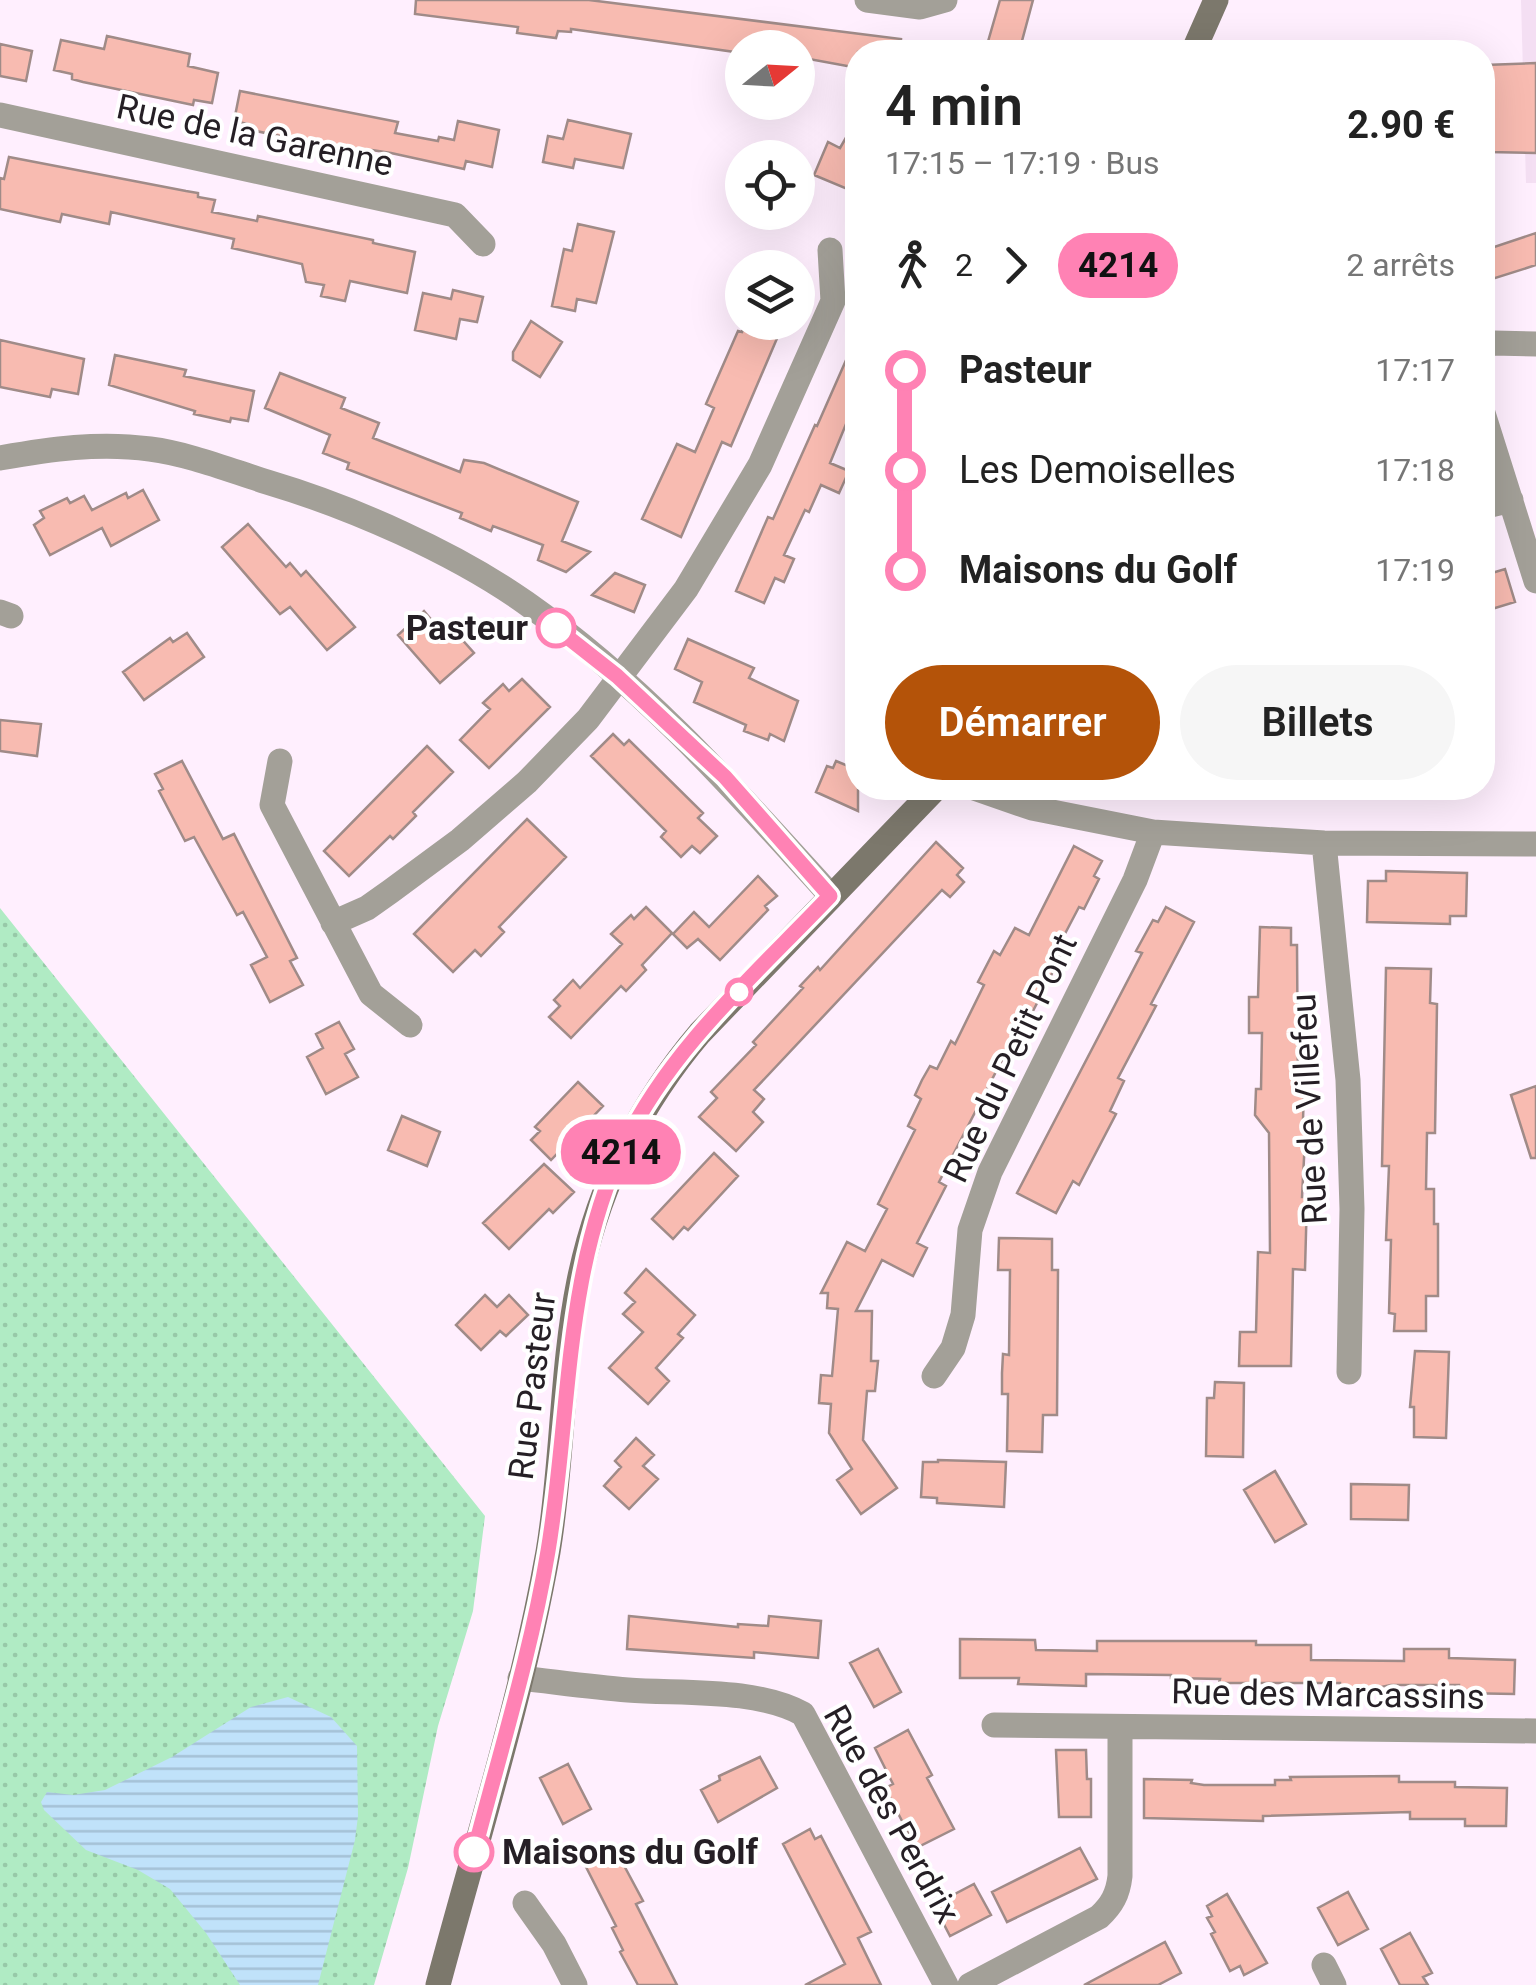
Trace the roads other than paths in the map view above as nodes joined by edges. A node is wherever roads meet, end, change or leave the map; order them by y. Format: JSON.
{"nodes":[{"id":1,"x":867,"y":0,"type":"edge"},
{"id":2,"x":946,"y":0,"type":"edge"},
{"id":3,"x":1216,"y":0,"type":"edge"},
{"id":4,"x":1198,"y":40,"type":"edge"},
{"id":5,"x":0,"y":115,"type":"edge"},
{"id":6,"x":484,"y":244,"type":"dead end"},
{"id":7,"x":830,"y":250,"type":"dead end"},
{"id":8,"x":1495,"y":343,"type":"edge"},
{"id":9,"x":1536,"y":344,"type":"edge"},
{"id":10,"x":1495,"y":450,"type":"edge"},
{"id":11,"x":0,"y":458,"type":"edge"},
{"id":12,"x":1511,"y":500,"type":"junction"},
{"id":13,"x":1495,"y":504,"type":"edge"},
{"id":14,"x":1536,"y":581,"type":"edge"},
{"id":15,"x":617,"y":676,"type":"junction"},
{"id":16,"x":280,"y":761,"type":"dead end"},
{"id":17,"x":924,"y":800,"type":"edge"},
{"id":18,"x":1009,"y":800,"type":"edge"},
{"id":19,"x":1154,"y":832,"type":"junction"},
{"id":20,"x":1324,"y":843,"type":"junction"},
{"id":21,"x":1536,"y":844,"type":"edge"},
{"id":22,"x":830,"y":896,"type":"junction"},
{"id":23,"x":333,"y":923,"type":"junction"},
{"id":24,"x":410,"y":1024,"type":"dead end"},
{"id":25,"x":1349,"y":1372,"type":"dead end"},
{"id":26,"x":934,"y":1376,"type":"dead end"},
{"id":27,"x":520,"y":1678,"type":"junction"},
{"id":28,"x":994,"y":1725,"type":"dead end"},
{"id":29,"x":1120,"y":1727,"type":"junction"},
{"id":30,"x":1536,"y":1731,"type":"edge"},
{"id":31,"x":526,"y":1903,"type":"dead end"},
{"id":32,"x":438,"y":1985,"type":"edge"},
{"id":33,"x":575,"y":1985,"type":"edge"},
{"id":34,"x":946,"y":1985,"type":"edge"},
{"id":35,"x":970,"y":1985,"type":"edge"}],
"edges":[{"from":1,"to":2,"type":"street"},
{"from":3,"to":4,"type":"street"},
{"from":5,"to":6,"type":"street","name":"Rue de la Garenne"},
{"from":7,"to":15,"type":"street"},
{"from":8,"to":9,"type":"street"},
{"from":10,"to":12,"type":"street"},
{"from":11,"to":15,"type":"street"},
{"from":12,"to":13,"type":"street"},
{"from":12,"to":14,"type":"street"},
{"from":15,"to":22,"type":"street"},
{"from":15,"to":23,"type":"street"},
{"from":16,"to":23,"type":"street"},
{"from":17,"to":22,"type":"street","name":"Rue Pasteur"},
{"from":18,"to":19,"type":"street"},
{"from":19,"to":20,"type":"street"},
{"from":19,"to":26,"type":"street","name":"Rue du Petit Pont"},
{"from":20,"to":21,"type":"street"},
{"from":20,"to":25,"type":"street","name":"Rue de Villefeu"},
{"from":22,"to":27,"type":"street","name":"Rue Pasteur"},
{"from":23,"to":24,"type":"street"},
{"from":27,"to":32,"type":"street","name":"Rue Pasteur"},
{"from":27,"to":34,"type":"street","name":"Rue des Perdrix"},
{"from":28,"to":29,"type":"street","name":"Rue des Marcassins"},
{"from":29,"to":30,"type":"street","name":"Rue des Marcassins"},
{"from":29,"to":35,"type":"street"},
{"from":31,"to":33,"type":"street"}]}
